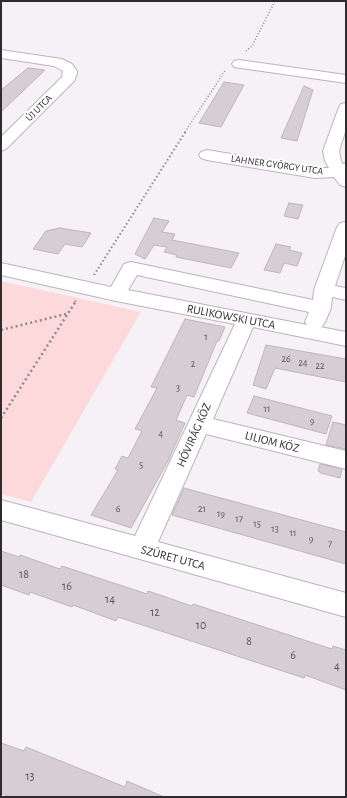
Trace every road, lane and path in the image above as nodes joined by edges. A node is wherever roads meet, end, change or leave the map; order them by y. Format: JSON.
{"nodes":[{"id":1,"x":275,"y":1,"type":"edge"},
{"id":2,"x":1,"y":54,"type":"edge"},
{"id":3,"x":239,"y":64,"type":"junction"},
{"id":4,"x":346,"y":79,"type":"edge"},
{"id":5,"x":346,"y":108,"type":"edge"},
{"id":6,"x":4,"y":140,"type":"edge"},
{"id":7,"x":207,"y":155,"type":"dead end"},
{"id":8,"x":344,"y":174,"type":"edge"},
{"id":9,"x":346,"y":227,"type":"edge"},
{"id":10,"x":1,"y":269,"type":"edge"},
{"id":11,"x":85,"y":288,"type":"junction"},
{"id":12,"x":346,"y":294,"type":"edge"},
{"id":13,"x":116,"y":295,"type":"junction"},
{"id":14,"x":322,"y":299,"type":"junction"},
{"id":15,"x":67,"y":314,"type":"junction"},
{"id":16,"x":246,"y":321,"type":"junction"},
{"id":17,"x":1,"y":330,"type":"edge"},
{"id":18,"x":311,"y":332,"type":"junction"},
{"id":19,"x":346,"y":339,"type":"edge"},
{"id":20,"x":1,"y":418,"type":"edge"},
{"id":21,"x":199,"y":424,"type":"junction"},
{"id":22,"x":346,"y":460,"type":"edge"},
{"id":23,"x":1,"y":510,"type":"edge"},
{"id":24,"x":142,"y":550,"type":"junction"},
{"id":25,"x":346,"y":605,"type":"edge"}],
"edges":[{"from":1,"to":3,"type":"path"},
{"from":2,"to":6,"type":"street","name":"ÚJ UTCA"},
{"from":3,"to":4,"type":"street"},
{"from":3,"to":11,"type":"path"},
{"from":5,"to":8,"type":"street"},
{"from":7,"to":8,"type":"street","name":"LAHNER GYÖRGY UTCA"},
{"from":9,"to":14,"type":"street"},
{"from":10,"to":11,"type":"street","name":"RULIKOWSKI UTCA"},
{"from":11,"to":13,"type":"street","name":"RULIKOWSKI UTCA"},
{"from":11,"to":15,"type":"path"},
{"from":12,"to":14,"type":"street"},
{"from":13,"to":14,"type":"street"},
{"from":13,"to":16,"type":"street","name":"RULIKOWSKI UTCA"},
{"from":14,"to":18,"type":"street"},
{"from":15,"to":17,"type":"path"},
{"from":15,"to":20,"type":"path"},
{"from":16,"to":18,"type":"street","name":"RULIKOWSKI UTCA"},
{"from":16,"to":21,"type":"street","name":"HÓVIRÁG KÖZ"},
{"from":18,"to":19,"type":"street","name":"RULIKOWSKI UTCA"},
{"from":21,"to":22,"type":"street","name":"LILIOM KÖZ"},
{"from":21,"to":24,"type":"street","name":"HÓVIRÁG KÖZ"},
{"from":23,"to":24,"type":"street","name":"SZÜRET UTCA"},
{"from":24,"to":25,"type":"street","name":"SZÜRET UTCA"}]}
